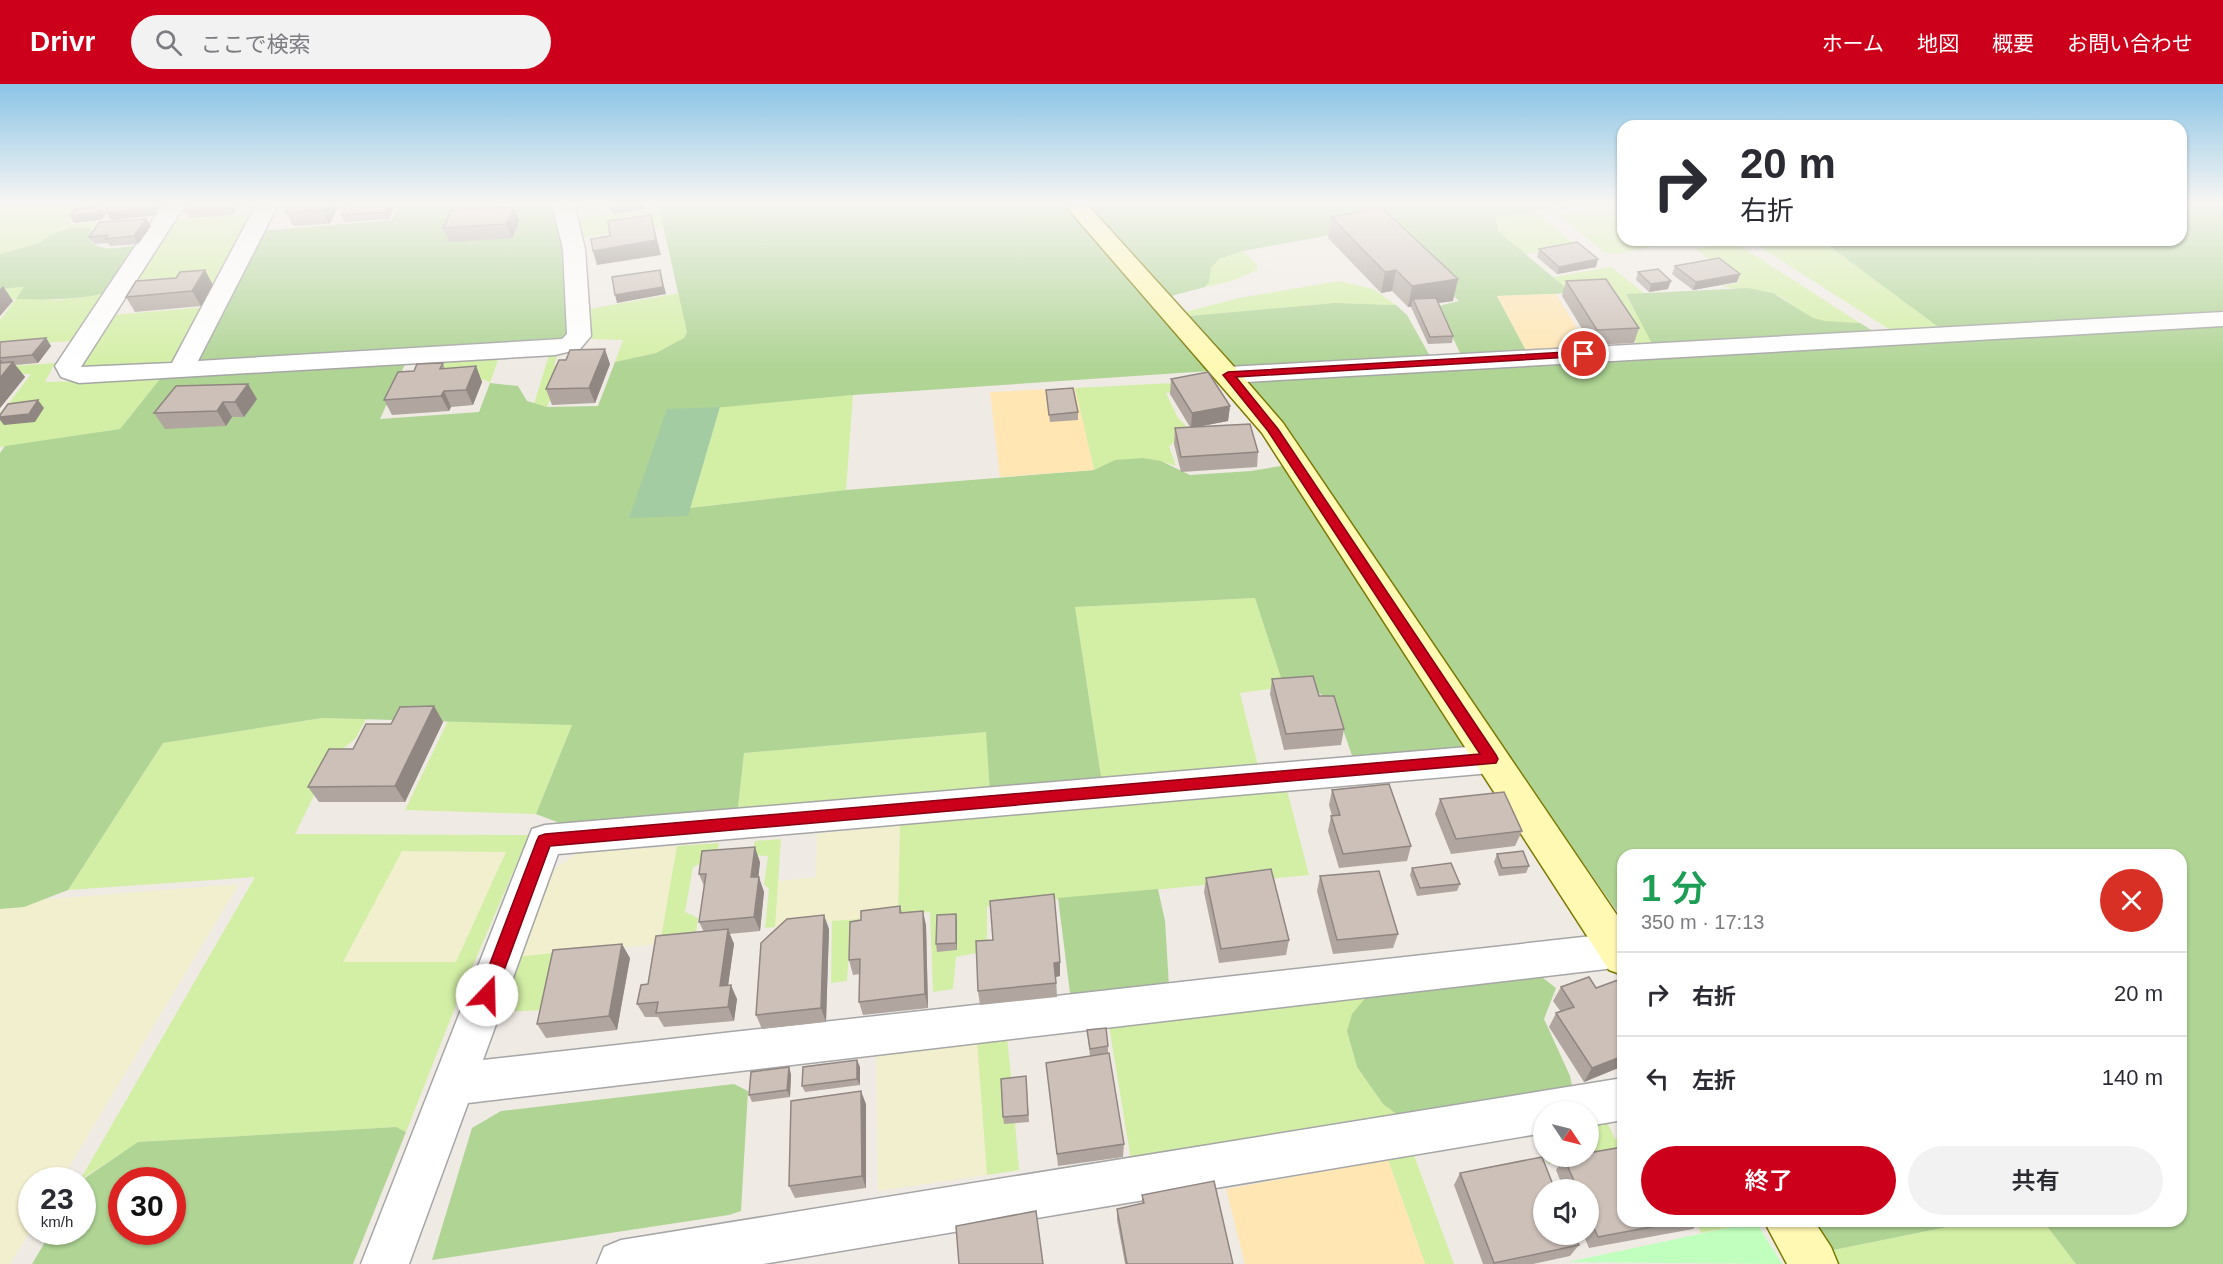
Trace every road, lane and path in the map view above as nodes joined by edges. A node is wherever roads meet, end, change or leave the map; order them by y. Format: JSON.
{"nodes":[{"id":1,"x":139,"y":258,"type":"edge"},
{"id":2,"x":239,"y":258,"type":"edge"},
{"id":3,"x":575,"y":258,"type":"edge"},
{"id":4,"x":1123,"y":258,"type":"edge"},
{"id":5,"x":2223,"y":319,"type":"edge"},
{"id":6,"x":181,"y":370,"type":"junction"},
{"id":7,"x":1228,"y":375,"type":"junction"},
{"id":8,"x":1491,"y":759,"type":"junction"},
{"id":9,"x":1617,"y":948,"type":"edge"},
{"id":10,"x":1617,"y":954,"type":"edge"},
{"id":11,"x":453,"y":1084,"type":"junction"},
{"id":12,"x":1617,"y":1100,"type":"edge"},
{"id":13,"x":1599,"y":1103,"type":"edge"},
{"id":14,"x":1533,"y":1114,"type":"edge"},
{"id":15,"x":1791,"y":1227,"type":"edge"},
{"id":16,"x":385,"y":1264,"type":"edge"},
{"id":17,"x":621,"y":1264,"type":"edge"},
{"id":18,"x":1814,"y":1264,"type":"edge"}],
"edges":[{"from":1,"to":6,"type":"street"},
{"from":2,"to":6,"type":"street"},
{"from":3,"to":6,"type":"street"},
{"from":4,"to":7,"type":"street"},
{"from":5,"to":7,"type":"street"},
{"from":7,"to":8,"type":"street"},
{"from":8,"to":9,"type":"street"},
{"from":8,"to":11,"type":"street"},
{"from":10,"to":11,"type":"street"},
{"from":11,"to":16,"type":"street"},
{"from":12,"to":13,"type":"street"},
{"from":14,"to":17,"type":"street"},
{"from":15,"to":18,"type":"street"}]}
